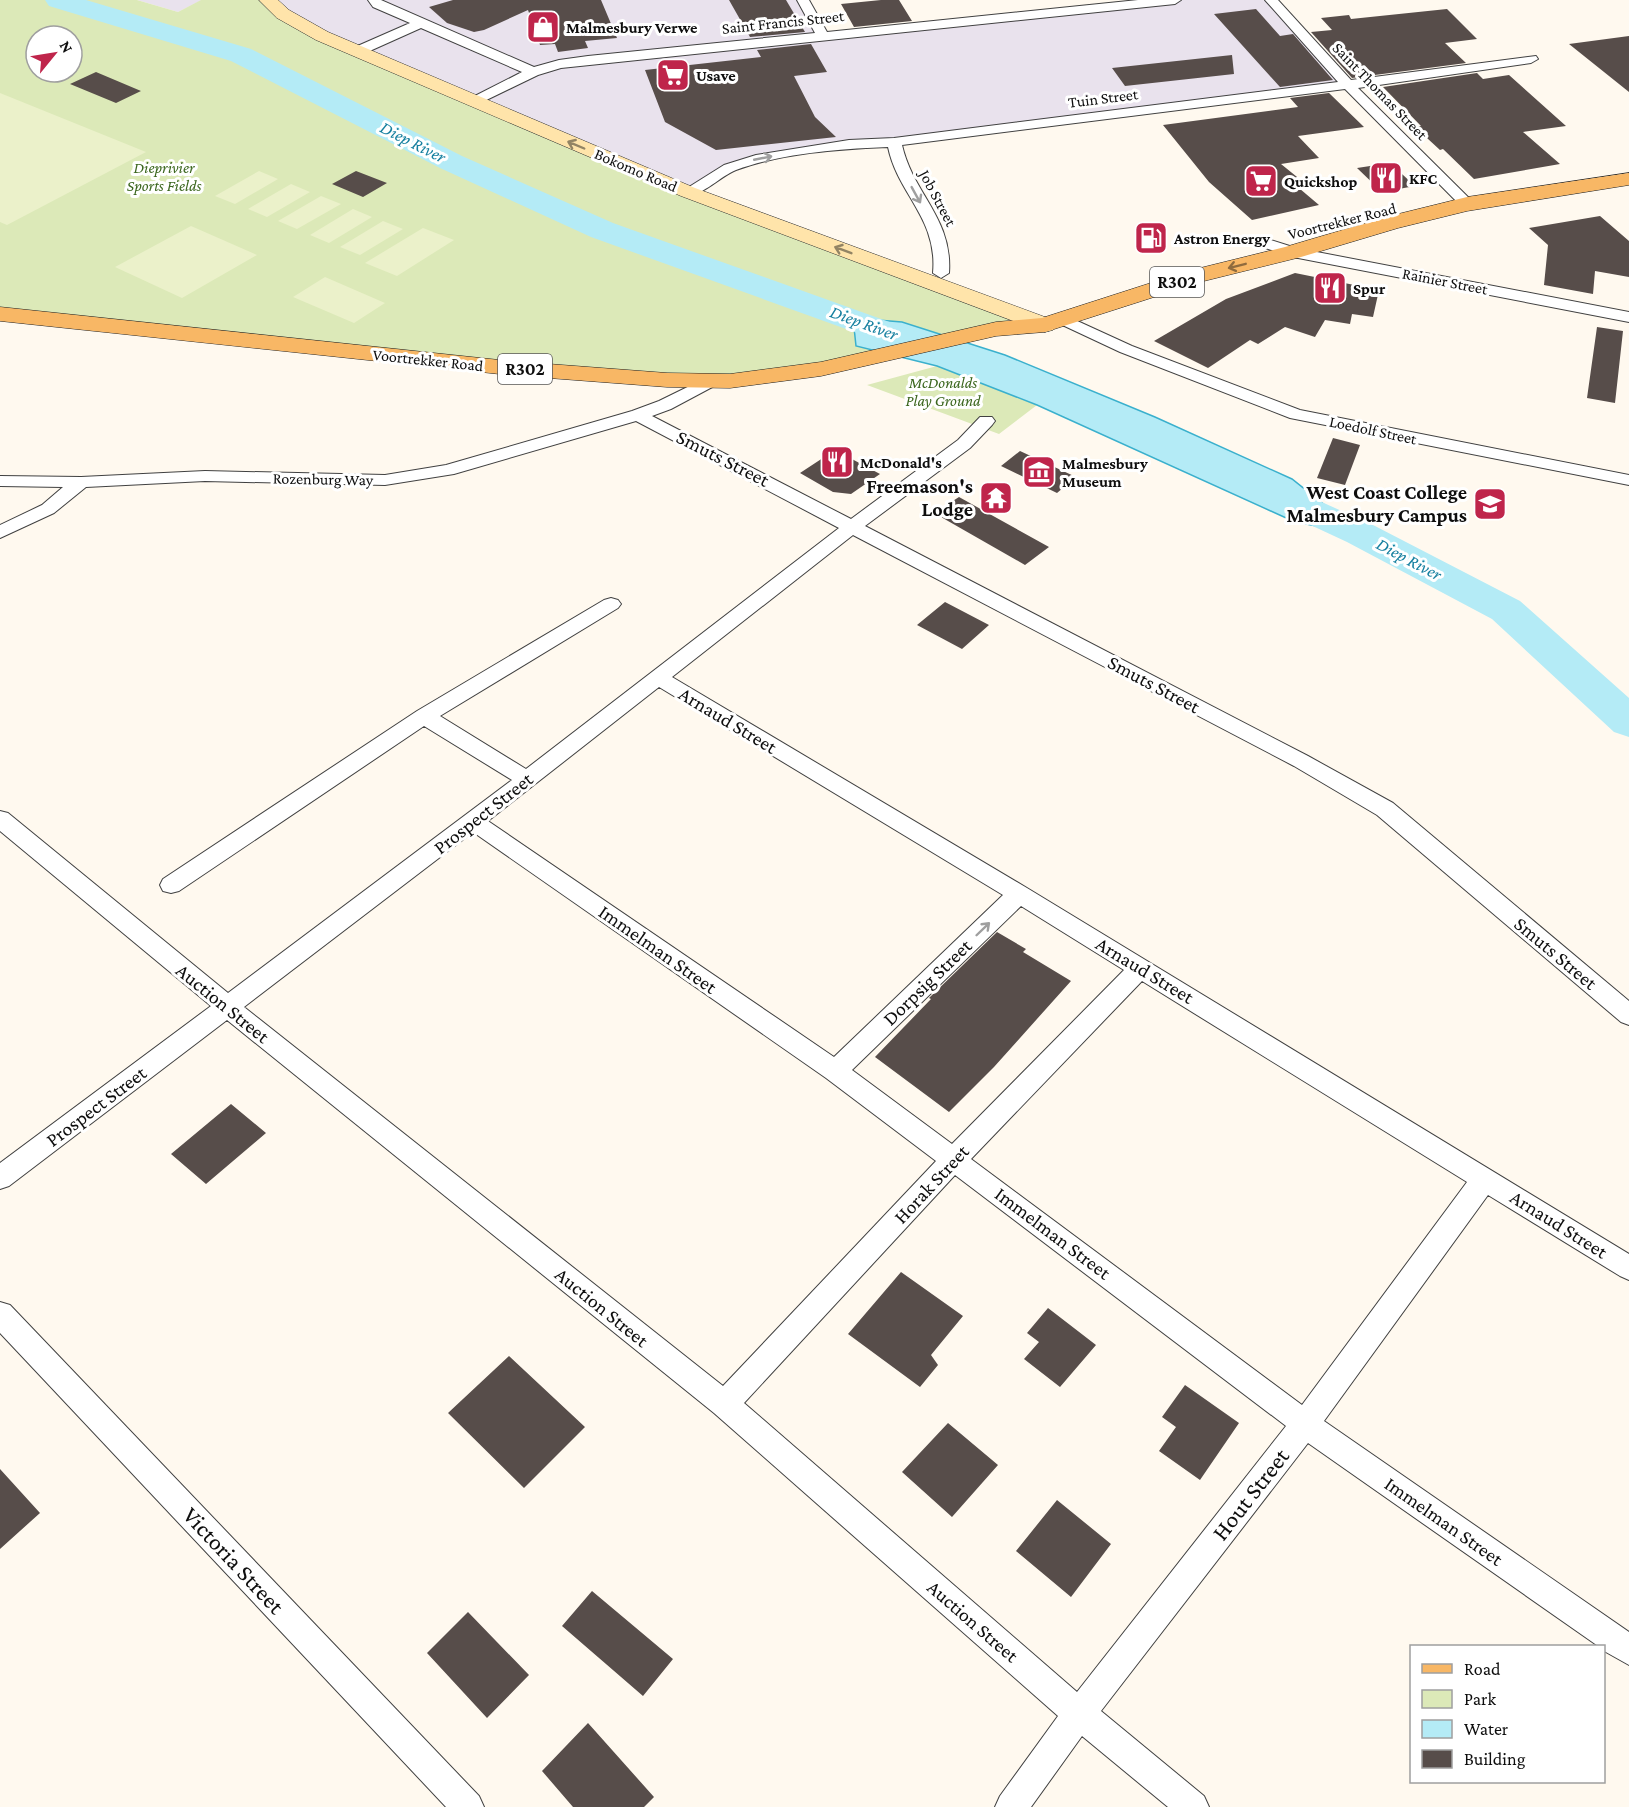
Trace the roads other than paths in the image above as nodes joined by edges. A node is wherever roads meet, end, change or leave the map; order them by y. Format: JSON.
{"nodes":[{"id":1,"x":268,"y":0,"type":"edge"},
{"id":2,"x":287,"y":0,"type":"edge"},
{"id":3,"x":374,"y":0,"type":"edge"},
{"id":4,"x":803,"y":0,"type":"edge"},
{"id":5,"x":1175,"y":0,"type":"edge"},
{"id":6,"x":1271,"y":0,"type":"edge"},
{"id":7,"x":422,"y":23,"type":"junction"},
{"id":8,"x":823,"y":36,"type":"junction"},
{"id":9,"x":365,"y":48,"type":"junction"},
{"id":10,"x":1531,"y":59,"type":"dead end"},
{"id":11,"x":533,"y":72,"type":"junction"},
{"id":12,"x":1348,"y":85,"type":"junction"},
{"id":13,"x":483,"y":98,"type":"junction"},
{"id":14,"x":894,"y":142,"type":"junction"},
{"id":15,"x":849,"y":144,"type":"junction"},
{"id":16,"x":896,"y":159,"type":"junction"},
{"id":17,"x":1629,"y":168,"type":"edge"},
{"id":18,"x":1629,"y":179,"type":"edge"},
{"id":19,"x":709,"y":180,"type":"junction"},
{"id":20,"x":688,"y":192,"type":"junction"},
{"id":21,"x":1461,"y":199,"type":"junction"},
{"id":22,"x":1261,"y":242,"type":"junction"},
{"id":23,"x":1293,"y":252,"type":"junction"},
{"id":24,"x":941,"y":273,"type":"junction"},
{"id":25,"x":0,"y":314,"type":"edge"},
{"id":26,"x":1629,"y":317,"type":"edge"},
{"id":27,"x":1030,"y":319,"type":"junction"},
{"id":28,"x":710,"y":381,"type":"junction"},
{"id":29,"x":638,"y":415,"type":"junction"},
{"id":30,"x":987,"y":420,"type":"dead end"},
{"id":31,"x":1629,"y":480,"type":"edge"},
{"id":32,"x":0,"y":481,"type":"edge"},
{"id":33,"x":81,"y":482,"type":"junction"},
{"id":34,"x":853,"y":526,"type":"junction"},
{"id":35,"x":0,"y":532,"type":"edge"},
{"id":36,"x":611,"y":604,"type":"dead end"},
{"id":37,"x":658,"y":677,"type":"junction"},
{"id":38,"x":424,"y":716,"type":"junction"},
{"id":39,"x":527,"y":779,"type":"junction"},
{"id":40,"x":0,"y":819,"type":"edge"},
{"id":41,"x":473,"y":821,"type":"junction"},
{"id":42,"x":171,"y":885,"type":"dead end"},
{"id":43,"x":1019,"y":894,"type":"junction"},
{"id":44,"x":1140,"y":968,"type":"junction"},
{"id":45,"x":226,"y":1006,"type":"junction"},
{"id":46,"x":1629,"y":1015,"type":"edge"},
{"id":47,"x":835,"y":1071,"type":"junction"},
{"id":48,"x":954,"y":1159,"type":"junction"},
{"id":49,"x":0,"y":1178,"type":"edge"},
{"id":50,"x":1485,"y":1178,"type":"junction"},
{"id":51,"x":1629,"y":1268,"type":"edge"},
{"id":52,"x":0,"y":1314,"type":"edge"},
{"id":53,"x":724,"y":1404,"type":"junction"},
{"id":54,"x":1305,"y":1424,"type":"junction"},
{"id":55,"x":1629,"y":1650,"type":"edge"},
{"id":56,"x":1079,"y":1714,"type":"junction"},
{"id":57,"x":468,"y":1807,"type":"edge"},
{"id":58,"x":1011,"y":1807,"type":"edge"},
{"id":59,"x":1193,"y":1807,"type":"edge"}],
"edges":[{"from":1,"to":9,"type":"main road","name":"Bokomo Road"},
{"from":2,"to":9,"type":"main road","name":"Bokomo Road"},
{"from":3,"to":7,"type":"street"},
{"from":4,"to":8,"type":"street"},
{"from":5,"to":8,"type":"street","name":"Saint Francis Street"},
{"from":6,"to":12,"type":"street","name":"Saint Thomas Street"},
{"from":7,"to":9,"type":"street"},
{"from":7,"to":11,"type":"street"},
{"from":8,"to":11,"type":"street","name":"Saint Francis Street"},
{"from":9,"to":13,"type":"main road","name":"Bokomo Road"},
{"from":10,"to":12,"type":"street","name":"Tuin Street"},
{"from":11,"to":13,"type":"street","name":"Saint Francis Street"},
{"from":12,"to":14,"type":"street","name":"Tuin Street"},
{"from":12,"to":21,"type":"street","name":"Saint Thomas Street"},
{"from":13,"to":19,"type":"main road","name":"Bokomo Road"},
{"from":20,"to":13,"type":"main road","name":"Bokomo Road","one_way":true},
{"from":14,"to":15,"type":"street","name":"Tuin Street"},
{"from":14,"to":16,"type":"street","name":"Job Street"},
{"from":15,"to":16,"type":"street"},
{"from":19,"to":15,"type":"street","name":"Tuin Street","one_way":true},
{"from":16,"to":24,"type":"street","name":"Job Street","one_way":true},
{"from":17,"to":21,"type":"main road","name":"Voortrekker Road","number":"R302"},
{"from":18,"to":21,"type":"main road","name":"Voortrekker Road","number":"R302"},
{"from":19,"to":20,"type":"street","name":"Tuin Street"},
{"from":19,"to":24,"type":"main road","name":"Bokomo Road"},
{"from":27,"to":20,"type":"main road","name":"Bokomo Road","one_way":true},
{"from":21,"to":22,"type":"main road","name":"Voortrekker Road","number":"R302"},
{"from":21,"to":23,"type":"main road","name":"Voortrekker Road","number":"R302"},
{"from":22,"to":23,"type":"street","name":"Rainier Street"},
{"from":22,"to":27,"type":"main road","name":"Voortrekker Road","number":"R302"},
{"from":23,"to":26,"type":"street","name":"Rainier Street"},
{"from":23,"to":27,"type":"main road","name":"Voortrekker Road","number":"R302","one_way":true},
{"from":24,"to":27,"type":"main road","name":"Bokomo Road"},
{"from":25,"to":28,"type":"main road","name":"Voortrekker Road","number":"R302"},
{"from":27,"to":28,"type":"main road","name":"Voortrekker Road","number":"R302"},
{"from":27,"to":31,"type":"street","name":"Loedolf Street"},
{"from":28,"to":29,"type":"street","name":"Rozenburg Way"},
{"from":29,"to":33,"type":"street","name":"Rozenburg Way"},
{"from":29,"to":34,"type":"street","name":"Smuts Street"},
{"from":30,"to":34,"type":"street","name":"Prospect Street"},
{"from":32,"to":33,"type":"street","name":"Rozenburg Way"},
{"from":33,"to":35,"type":"street"},
{"from":34,"to":37,"type":"street","name":"Prospect Street"},
{"from":34,"to":46,"type":"street","name":"Smuts Street"},
{"from":36,"to":38,"type":"street"},
{"from":37,"to":39,"type":"street","name":"Prospect Street"},
{"from":37,"to":43,"type":"street","name":"Arnaud Street"},
{"from":38,"to":39,"type":"street"},
{"from":38,"to":42,"type":"street"},
{"from":39,"to":41,"type":"street","name":"Prospect Street"},
{"from":40,"to":45,"type":"street","name":"Auction Street"},
{"from":41,"to":45,"type":"street","name":"Prospect Street"},
{"from":41,"to":47,"type":"street","name":"Immelman Street"},
{"from":43,"to":44,"type":"street","name":"Arnaud Street"},
{"from":47,"to":43,"type":"street","name":"Dorpsig Street","one_way":true},
{"from":44,"to":48,"type":"street","name":"Horak Street"},
{"from":44,"to":50,"type":"street","name":"Arnaud Street"},
{"from":45,"to":49,"type":"street","name":"Prospect Street"},
{"from":45,"to":53,"type":"street","name":"Auction Street"},
{"from":47,"to":48,"type":"street","name":"Immelman Street"},
{"from":48,"to":53,"type":"street","name":"Horak Street"},
{"from":48,"to":54,"type":"street","name":"Immelman Street"},
{"from":50,"to":51,"type":"street","name":"Arnaud Street"},
{"from":50,"to":54,"type":"street","name":"Hout Street"},
{"from":52,"to":57,"type":"street","name":"Victoria Street"},
{"from":53,"to":56,"type":"street","name":"Auction Street"},
{"from":54,"to":55,"type":"street","name":"Immelman Street"},
{"from":54,"to":56,"type":"street","name":"Hout Street"},
{"from":56,"to":58,"type":"street","name":"Hout Street"},
{"from":56,"to":59,"type":"street","name":"Auction Street"}]}
